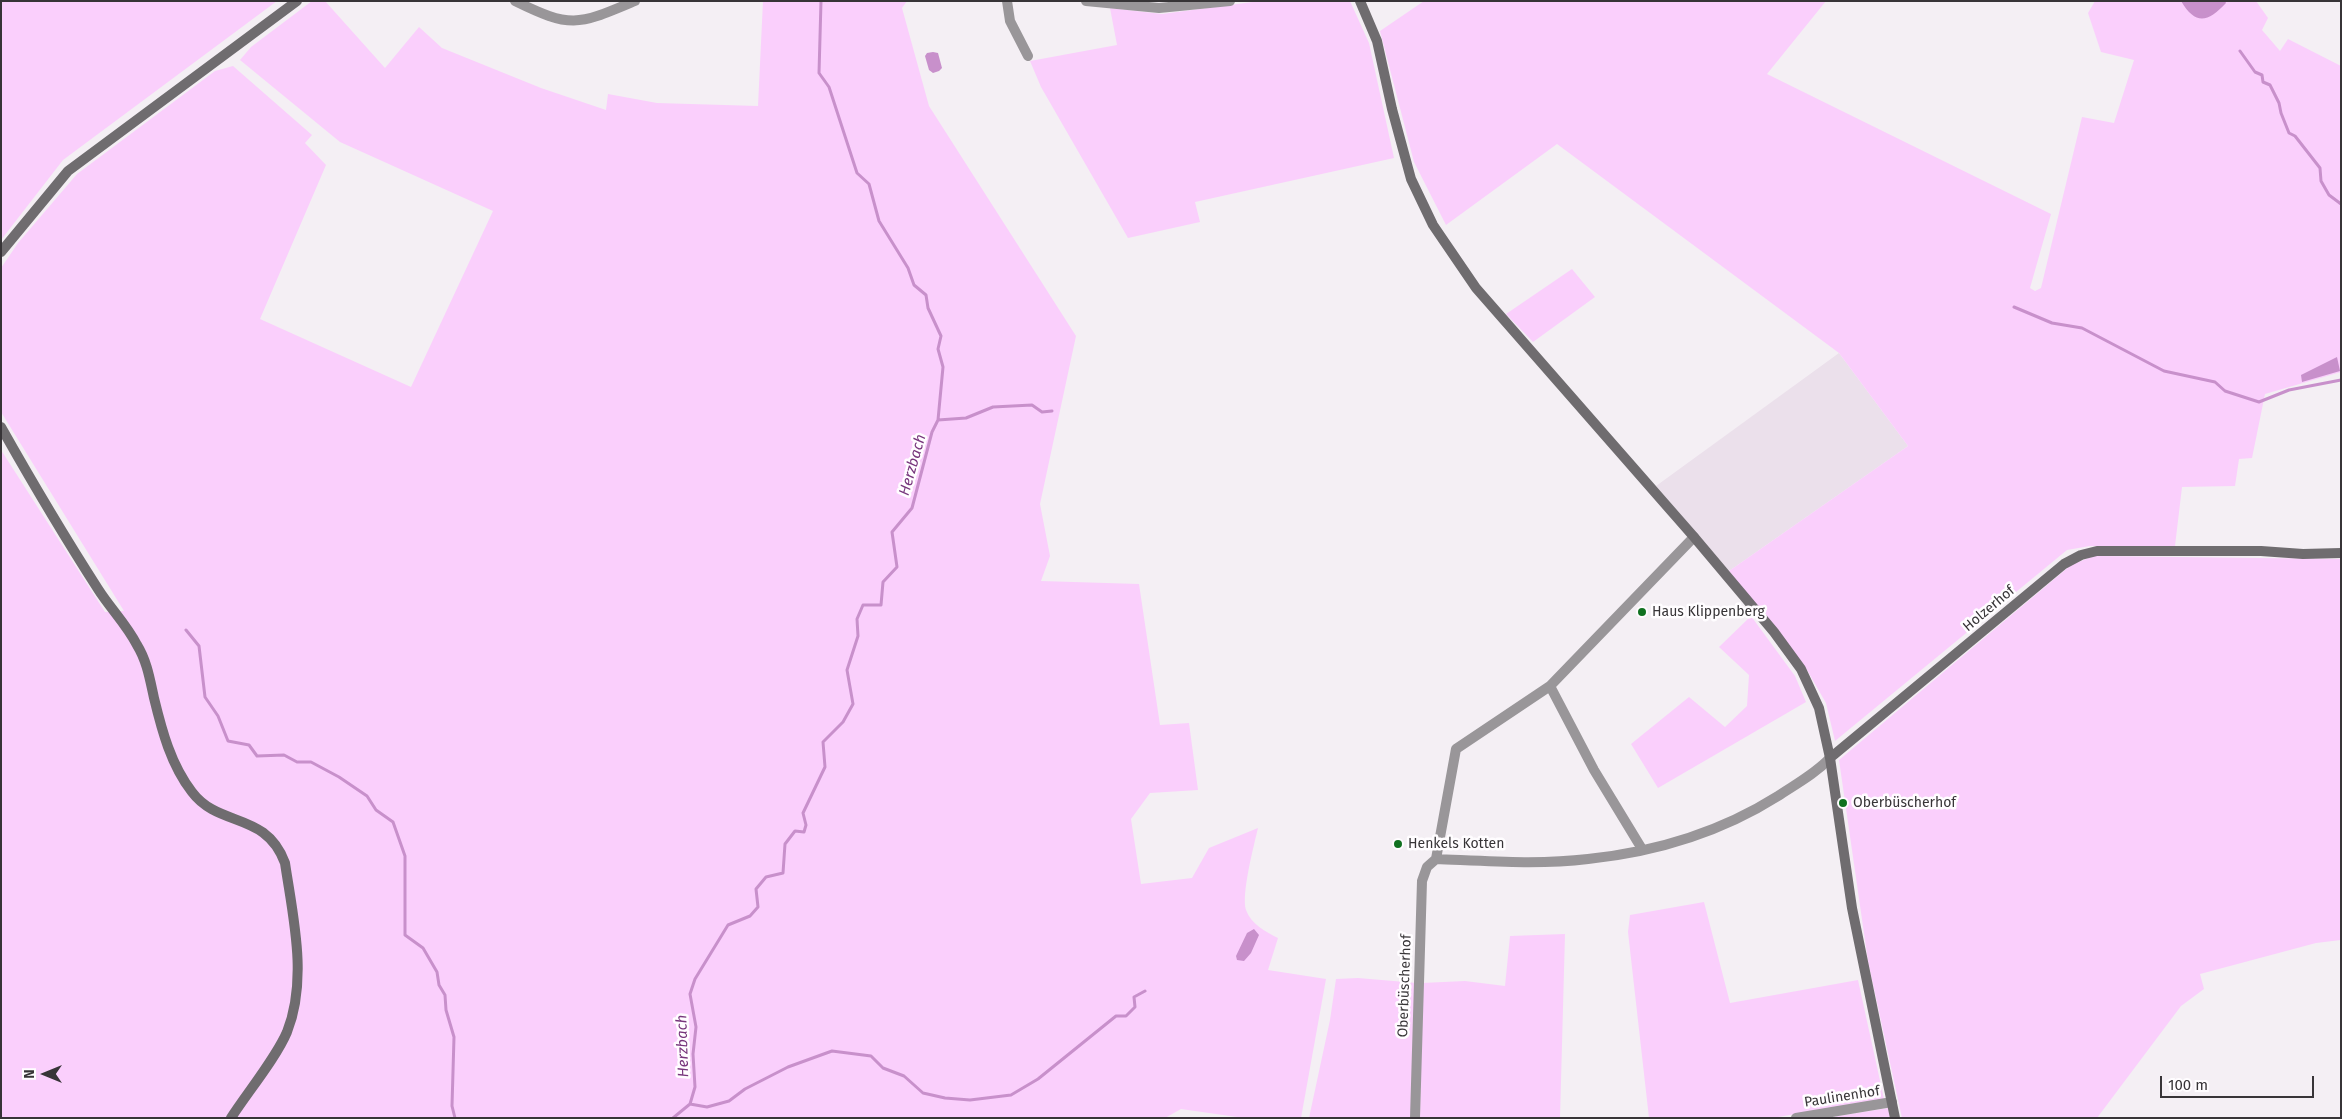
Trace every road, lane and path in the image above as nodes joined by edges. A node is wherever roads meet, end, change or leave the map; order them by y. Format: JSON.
{"nodes":[{"id":1,"x":297,"y":1,"type":"edge"},
{"id":2,"x":515,"y":1,"type":"edge"},
{"id":3,"x":635,"y":1,"type":"edge"},
{"id":4,"x":1007,"y":1,"type":"edge"},
{"id":5,"x":1086,"y":1,"type":"edge"},
{"id":6,"x":1230,"y":1,"type":"edge"},
{"id":7,"x":1360,"y":1,"type":"edge"},
{"id":8,"x":1028,"y":56,"type":"dead end"},
{"id":9,"x":1,"y":252,"type":"edge"},
{"id":10,"x":1,"y":427,"type":"edge"},
{"id":11,"x":1694,"y":537,"type":"junction"},
{"id":12,"x":2341,"y":552,"type":"edge"},
{"id":13,"x":1550,"y":686,"type":"junction"},
{"id":14,"x":1830,"y":758,"type":"junction"},
{"id":15,"x":1642,"y":849,"type":"junction"},
{"id":16,"x":1436,"y":860,"type":"junction"},
{"id":17,"x":1892,"y":1102,"type":"junction"},
{"id":18,"x":231,"y":1118,"type":"edge"},
{"id":19,"x":1415,"y":1118,"type":"edge"},
{"id":20,"x":1796,"y":1118,"type":"edge"},
{"id":21,"x":1895,"y":1118,"type":"edge"}],
"edges":[{"from":1,"to":9,"type":"street"},
{"from":2,"to":3,"type":"street"},
{"from":4,"to":8,"type":"street"},
{"from":5,"to":6,"type":"street"},
{"from":7,"to":11,"type":"street"},
{"from":10,"to":18,"type":"street"},
{"from":11,"to":13,"type":"street","name":"Oberbüscherhof"},
{"from":11,"to":14,"type":"street"},
{"from":12,"to":14,"type":"street","name":"Holzerhof"},
{"from":13,"to":15,"type":"street"},
{"from":13,"to":16,"type":"street","name":"Oberbüscherhof"},
{"from":14,"to":15,"type":"street"},
{"from":14,"to":17,"type":"street"},
{"from":15,"to":16,"type":"street"},
{"from":16,"to":19,"type":"street","name":"Oberbüscherhof"},
{"from":17,"to":20,"type":"street","name":"Paulinenhof"},
{"from":17,"to":21,"type":"street"}]}
